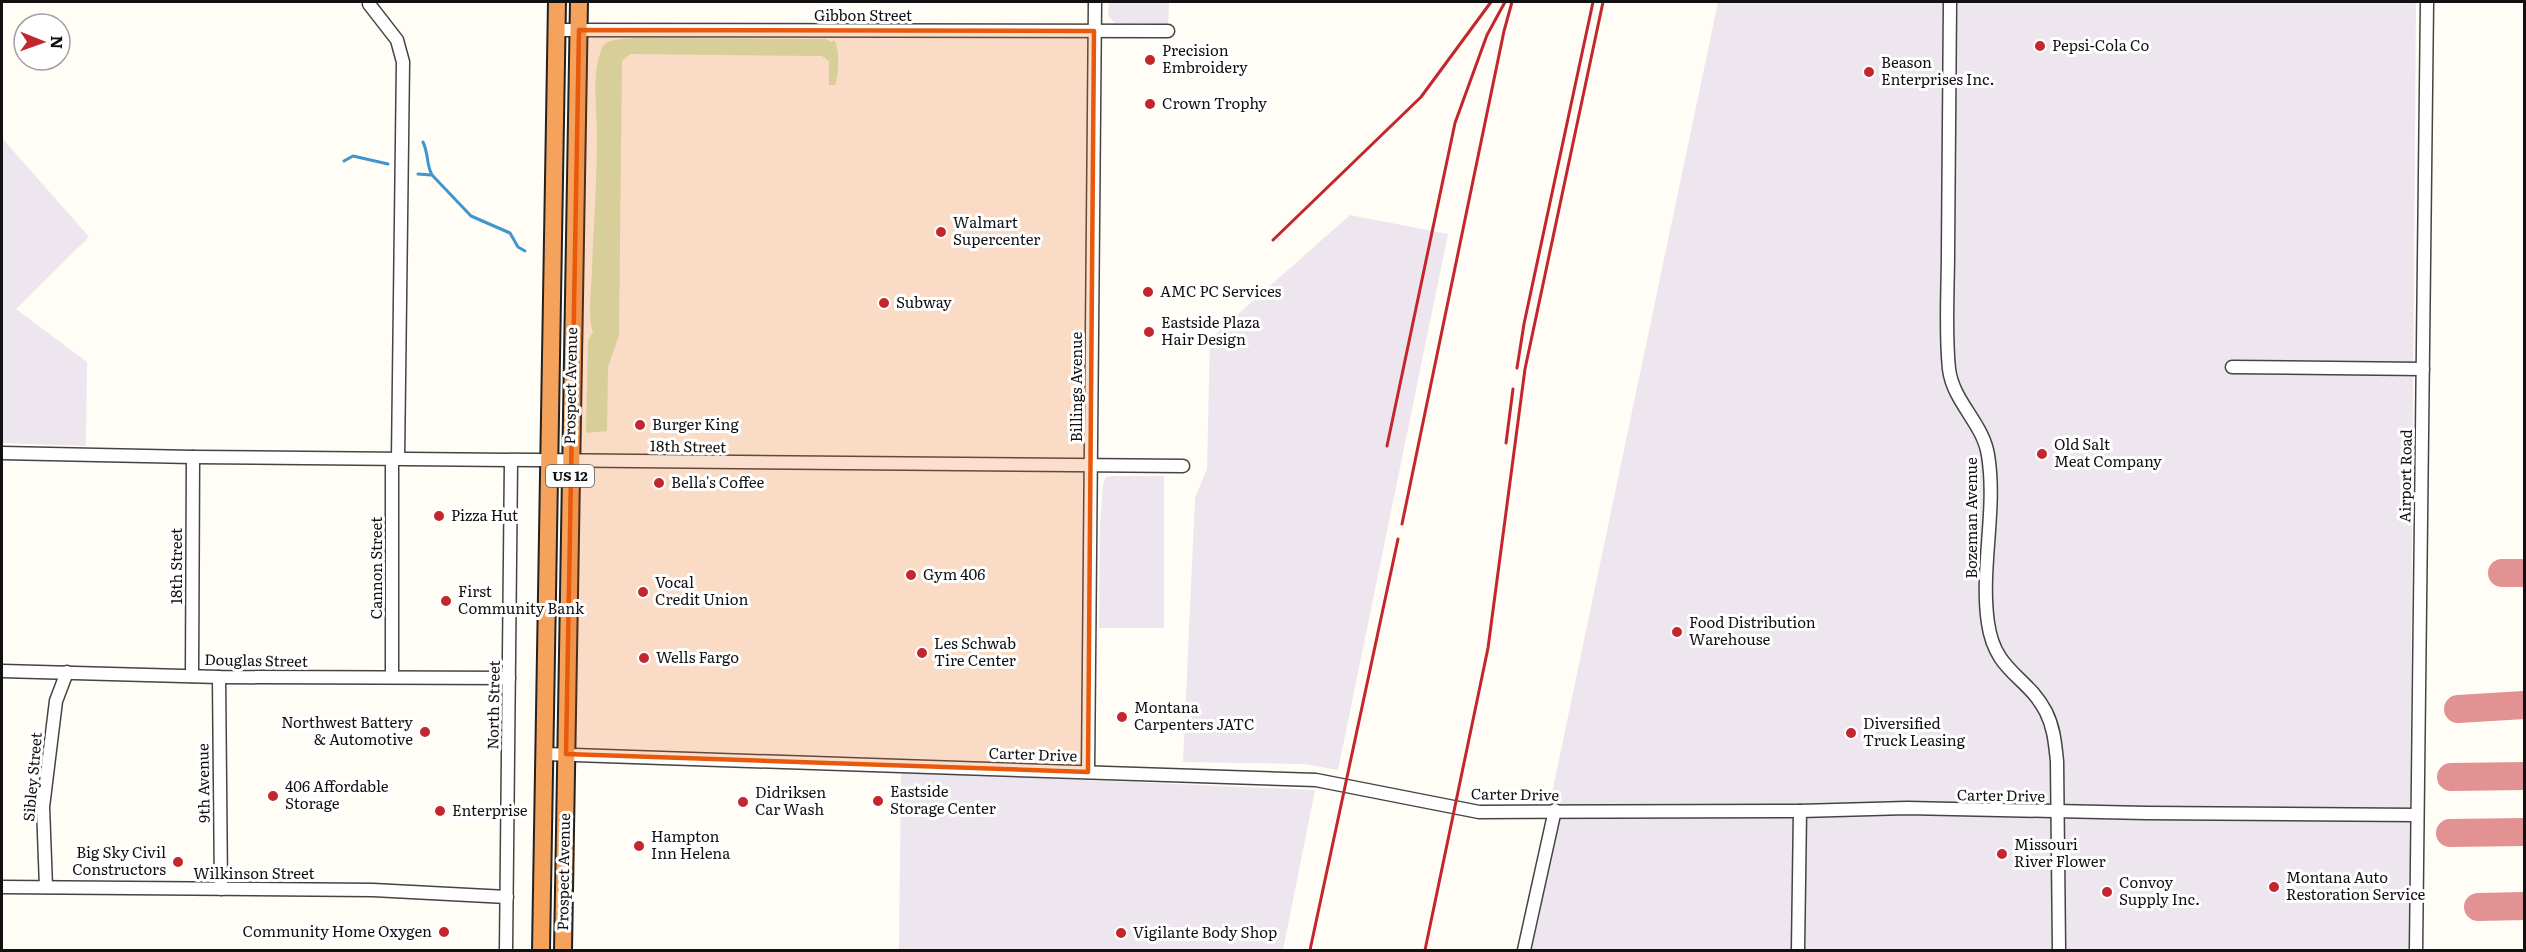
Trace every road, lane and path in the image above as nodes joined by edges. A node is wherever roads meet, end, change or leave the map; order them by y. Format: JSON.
{"nodes":[{"id":1,"x":557,"y":2,"type":"edge"},
{"id":2,"x":579,"y":2,"type":"edge"},
{"id":3,"x":1095,"y":2,"type":"edge"},
{"id":4,"x":1950,"y":2,"type":"edge"},
{"id":5,"x":2427,"y":2,"type":"edge"},
{"id":6,"x":369,"y":4,"type":"dead end"},
{"id":7,"x":557,"y":30,"type":"junction"},
{"id":8,"x":579,"y":30,"type":"junction"},
{"id":9,"x":1094,"y":31,"type":"junction"},
{"id":10,"x":1168,"y":31,"type":"dead end"},
{"id":11,"x":2232,"y":367,"type":"dead end"},
{"id":12,"x":2423,"y":369,"type":"junction"},
{"id":13,"x":2,"y":453,"type":"edge"},
{"id":14,"x":193,"y":457,"type":"junction"},
{"id":15,"x":395,"y":459,"type":"junction"},
{"id":16,"x":511,"y":461,"type":"junction"},
{"id":17,"x":550,"y":461,"type":"junction"},
{"id":18,"x":570,"y":461,"type":"junction"},
{"id":19,"x":1183,"y":466,"type":"dead end"},
{"id":20,"x":1091,"y":467,"type":"junction"},
{"id":21,"x":2,"y":671,"type":"edge"},
{"id":22,"x":67,"y":672,"type":"junction"},
{"id":23,"x":192,"y":676,"type":"junction"},
{"id":24,"x":219,"y":676,"type":"junction"},
{"id":25,"x":392,"y":677,"type":"junction"},
{"id":26,"x":509,"y":678,"type":"junction"},
{"id":27,"x":545,"y":754,"type":"junction"},
{"id":28,"x":566,"y":754,"type":"junction"},
{"id":29,"x":1088,"y":772,"type":"junction"},
{"id":30,"x":1555,"y":810,"type":"junction"},
{"id":31,"x":1800,"y":812,"type":"junction"},
{"id":32,"x":2057,"y":812,"type":"junction"},
{"id":33,"x":2417,"y":815,"type":"junction"},
{"id":34,"x":2,"y":887,"type":"edge"},
{"id":35,"x":46,"y":887,"type":"junction"},
{"id":36,"x":221,"y":889,"type":"junction"},
{"id":37,"x":507,"y":897,"type":"junction"},
{"id":38,"x":506,"y":951,"type":"edge"},
{"id":39,"x":541,"y":951,"type":"edge"},
{"id":40,"x":563,"y":951,"type":"edge"},
{"id":41,"x":1524,"y":951,"type":"edge"},
{"id":42,"x":1798,"y":951,"type":"edge"},
{"id":43,"x":2059,"y":951,"type":"edge"},
{"id":44,"x":2416,"y":951,"type":"edge"}],
"edges":[{"from":1,"to":7,"type":"highway","name":"Prospect Avenue","number":"US 12"},
{"from":2,"to":8,"type":"highway","name":"Prospect Avenue","number":"US 12"},
{"from":3,"to":9,"type":"street","name":"Billings Avenue"},
{"from":4,"to":32,"type":"street","name":"Bozeman Avenue"},
{"from":5,"to":12,"type":"street","name":"Airport Road"},
{"from":6,"to":15,"type":"street","name":"Cannon Street"},
{"from":7,"to":8,"type":"street","name":"Gibbon Street"},
{"from":7,"to":17,"type":"highway","name":"Prospect Avenue","number":"US 12"},
{"from":8,"to":9,"type":"street","name":"Gibbon Street"},
{"from":8,"to":18,"type":"highway","name":"Prospect Avenue","number":"US 12"},
{"from":9,"to":10,"type":"street","name":"Gibbon Street"},
{"from":9,"to":20,"type":"street","name":"Billings Avenue"},
{"from":11,"to":12,"type":"street"},
{"from":12,"to":33,"type":"street","name":"Airport Road"},
{"from":13,"to":14,"type":"street","name":"18th Street"},
{"from":14,"to":15,"type":"street","name":"18th Street"},
{"from":14,"to":23,"type":"street","name":"18th Street"},
{"from":15,"to":16,"type":"street","name":"18th Street"},
{"from":15,"to":25,"type":"street","name":"Cannon Street"},
{"from":16,"to":17,"type":"street","name":"18th Street"},
{"from":16,"to":26,"type":"street","name":"North Street"},
{"from":17,"to":18,"type":"street","name":"18th Street"},
{"from":17,"to":27,"type":"highway","name":"Prospect Avenue","number":"US 12"},
{"from":18,"to":20,"type":"street","name":"18th Street"},
{"from":18,"to":28,"type":"highway","name":"Prospect Avenue","number":"US 12"},
{"from":19,"to":20,"type":"street","name":"18th Street"},
{"from":20,"to":29,"type":"street","name":"Billings Avenue"},
{"from":21,"to":22,"type":"street","name":"Douglas Street"},
{"from":22,"to":23,"type":"street","name":"Douglas Street"},
{"from":22,"to":35,"type":"street","name":"Sibley Street"},
{"from":23,"to":24,"type":"street","name":"Douglas Street"},
{"from":24,"to":25,"type":"street","name":"Douglas Street"},
{"from":24,"to":36,"type":"street","name":"9th Avenue"},
{"from":25,"to":26,"type":"street","name":"Douglas Street"},
{"from":26,"to":37,"type":"street","name":"North Street"},
{"from":27,"to":28,"type":"street","name":"Carter Drive"},
{"from":27,"to":39,"type":"highway","name":"Prospect Avenue","number":"US 12"},
{"from":28,"to":29,"type":"street","name":"Carter Drive"},
{"from":28,"to":40,"type":"highway","name":"Prospect Avenue","number":"US 12"},
{"from":29,"to":30,"type":"street","name":"Carter Drive"},
{"from":30,"to":31,"type":"street","name":"Carter Drive"},
{"from":30,"to":41,"type":"street"},
{"from":31,"to":32,"type":"street","name":"Carter Drive"},
{"from":31,"to":42,"type":"street"},
{"from":32,"to":33,"type":"street","name":"Carter Drive"},
{"from":32,"to":43,"type":"street","name":"Bozeman Avenue"},
{"from":33,"to":44,"type":"street","name":"Airport Road"},
{"from":34,"to":35,"type":"street","name":"Wilkinson Street"},
{"from":35,"to":36,"type":"street","name":"Wilkinson Street"},
{"from":36,"to":37,"type":"street","name":"Wilkinson Street"},
{"from":37,"to":38,"type":"street","name":"North Street"}]}
